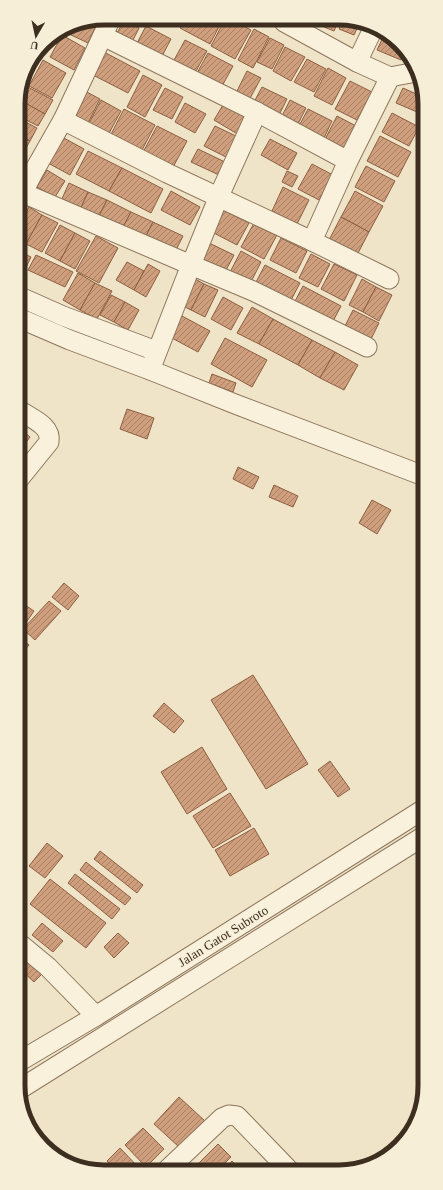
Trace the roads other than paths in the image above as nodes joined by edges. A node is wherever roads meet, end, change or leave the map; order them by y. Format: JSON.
{"nodes":[{"id":1,"x":108,"y":25,"type":"edge"},
{"id":2,"x":291,"y":25,"type":"edge"},
{"id":3,"x":372,"y":32,"type":"edge"},
{"id":4,"x":103,"y":36,"type":"junction"},
{"id":5,"x":357,"y":62,"type":"junction"},
{"id":6,"x":411,"y":73,"type":"edge"},
{"id":7,"x":390,"y":77,"type":"junction"},
{"id":8,"x":257,"y":112,"type":"junction"},
{"id":9,"x":63,"y":120,"type":"junction"},
{"id":10,"x":348,"y":161,"type":"junction"},
{"id":11,"x":25,"y":190,"type":"edge"},
{"id":12,"x":219,"y":196,"type":"junction"},
{"id":13,"x":25,"y":199,"type":"edge"},
{"id":14,"x":312,"y":241,"type":"junction"},
{"id":15,"x":191,"y":265,"type":"junction"},
{"id":16,"x":389,"y":279,"type":"dead end"},
{"id":17,"x":25,"y":299,"type":"edge"},
{"id":18,"x":25,"y":324,"type":"edge"},
{"id":19,"x":367,"y":347,"type":"dead end"},
{"id":20,"x":156,"y":351,"type":"junction"},
{"id":21,"x":150,"y":370,"type":"junction"},
{"id":22,"x":25,"y":414,"type":"edge"},
{"id":23,"x":25,"y":472,"type":"edge"},
{"id":24,"x":418,"y":474,"type":"edge"},
{"id":25,"x":418,"y":813,"type":"edge"},
{"id":26,"x":418,"y":840,"type":"edge"},
{"id":27,"x":25,"y":946,"type":"edge"},
{"id":28,"x":96,"y":1016,"type":"junction"},
{"id":29,"x":25,"y":1058,"type":"edge"},
{"id":30,"x":25,"y":1085,"type":"edge"},
{"id":31,"x":172,"y":1165,"type":"edge"},
{"id":32,"x":284,"y":1165,"type":"edge"}],
"edges":[{"from":1,"to":4,"type":"street"},
{"from":2,"to":5,"type":"street"},
{"from":3,"to":5,"type":"street"},
{"from":4,"to":8,"type":"street"},
{"from":4,"to":9,"type":"street"},
{"from":5,"to":7,"type":"street"},
{"from":6,"to":7,"type":"street"},
{"from":7,"to":10,"type":"street"},
{"from":8,"to":10,"type":"street"},
{"from":8,"to":12,"type":"street"},
{"from":9,"to":11,"type":"street"},
{"from":9,"to":12,"type":"street"},
{"from":10,"to":14,"type":"street"},
{"from":12,"to":14,"type":"street"},
{"from":12,"to":15,"type":"street"},
{"from":13,"to":15,"type":"street"},
{"from":14,"to":16,"type":"street"},
{"from":15,"to":19,"type":"street"},
{"from":15,"to":20,"type":"street"},
{"from":17,"to":20,"type":"street"},
{"from":18,"to":21,"type":"street"},
{"from":20,"to":21,"type":"street"},
{"from":21,"to":24,"type":"street"},
{"from":22,"to":23,"type":"street"},
{"from":25,"to":28,"type":"street","name":"Jalan Gatot Subroto"},
{"from":26,"to":30,"type":"street","name":"Jalan Gatot Subroto"},
{"from":27,"to":28,"type":"street"},
{"from":28,"to":29,"type":"street","name":"Jalan Gatot Subroto"},
{"from":31,"to":32,"type":"street"}]}
